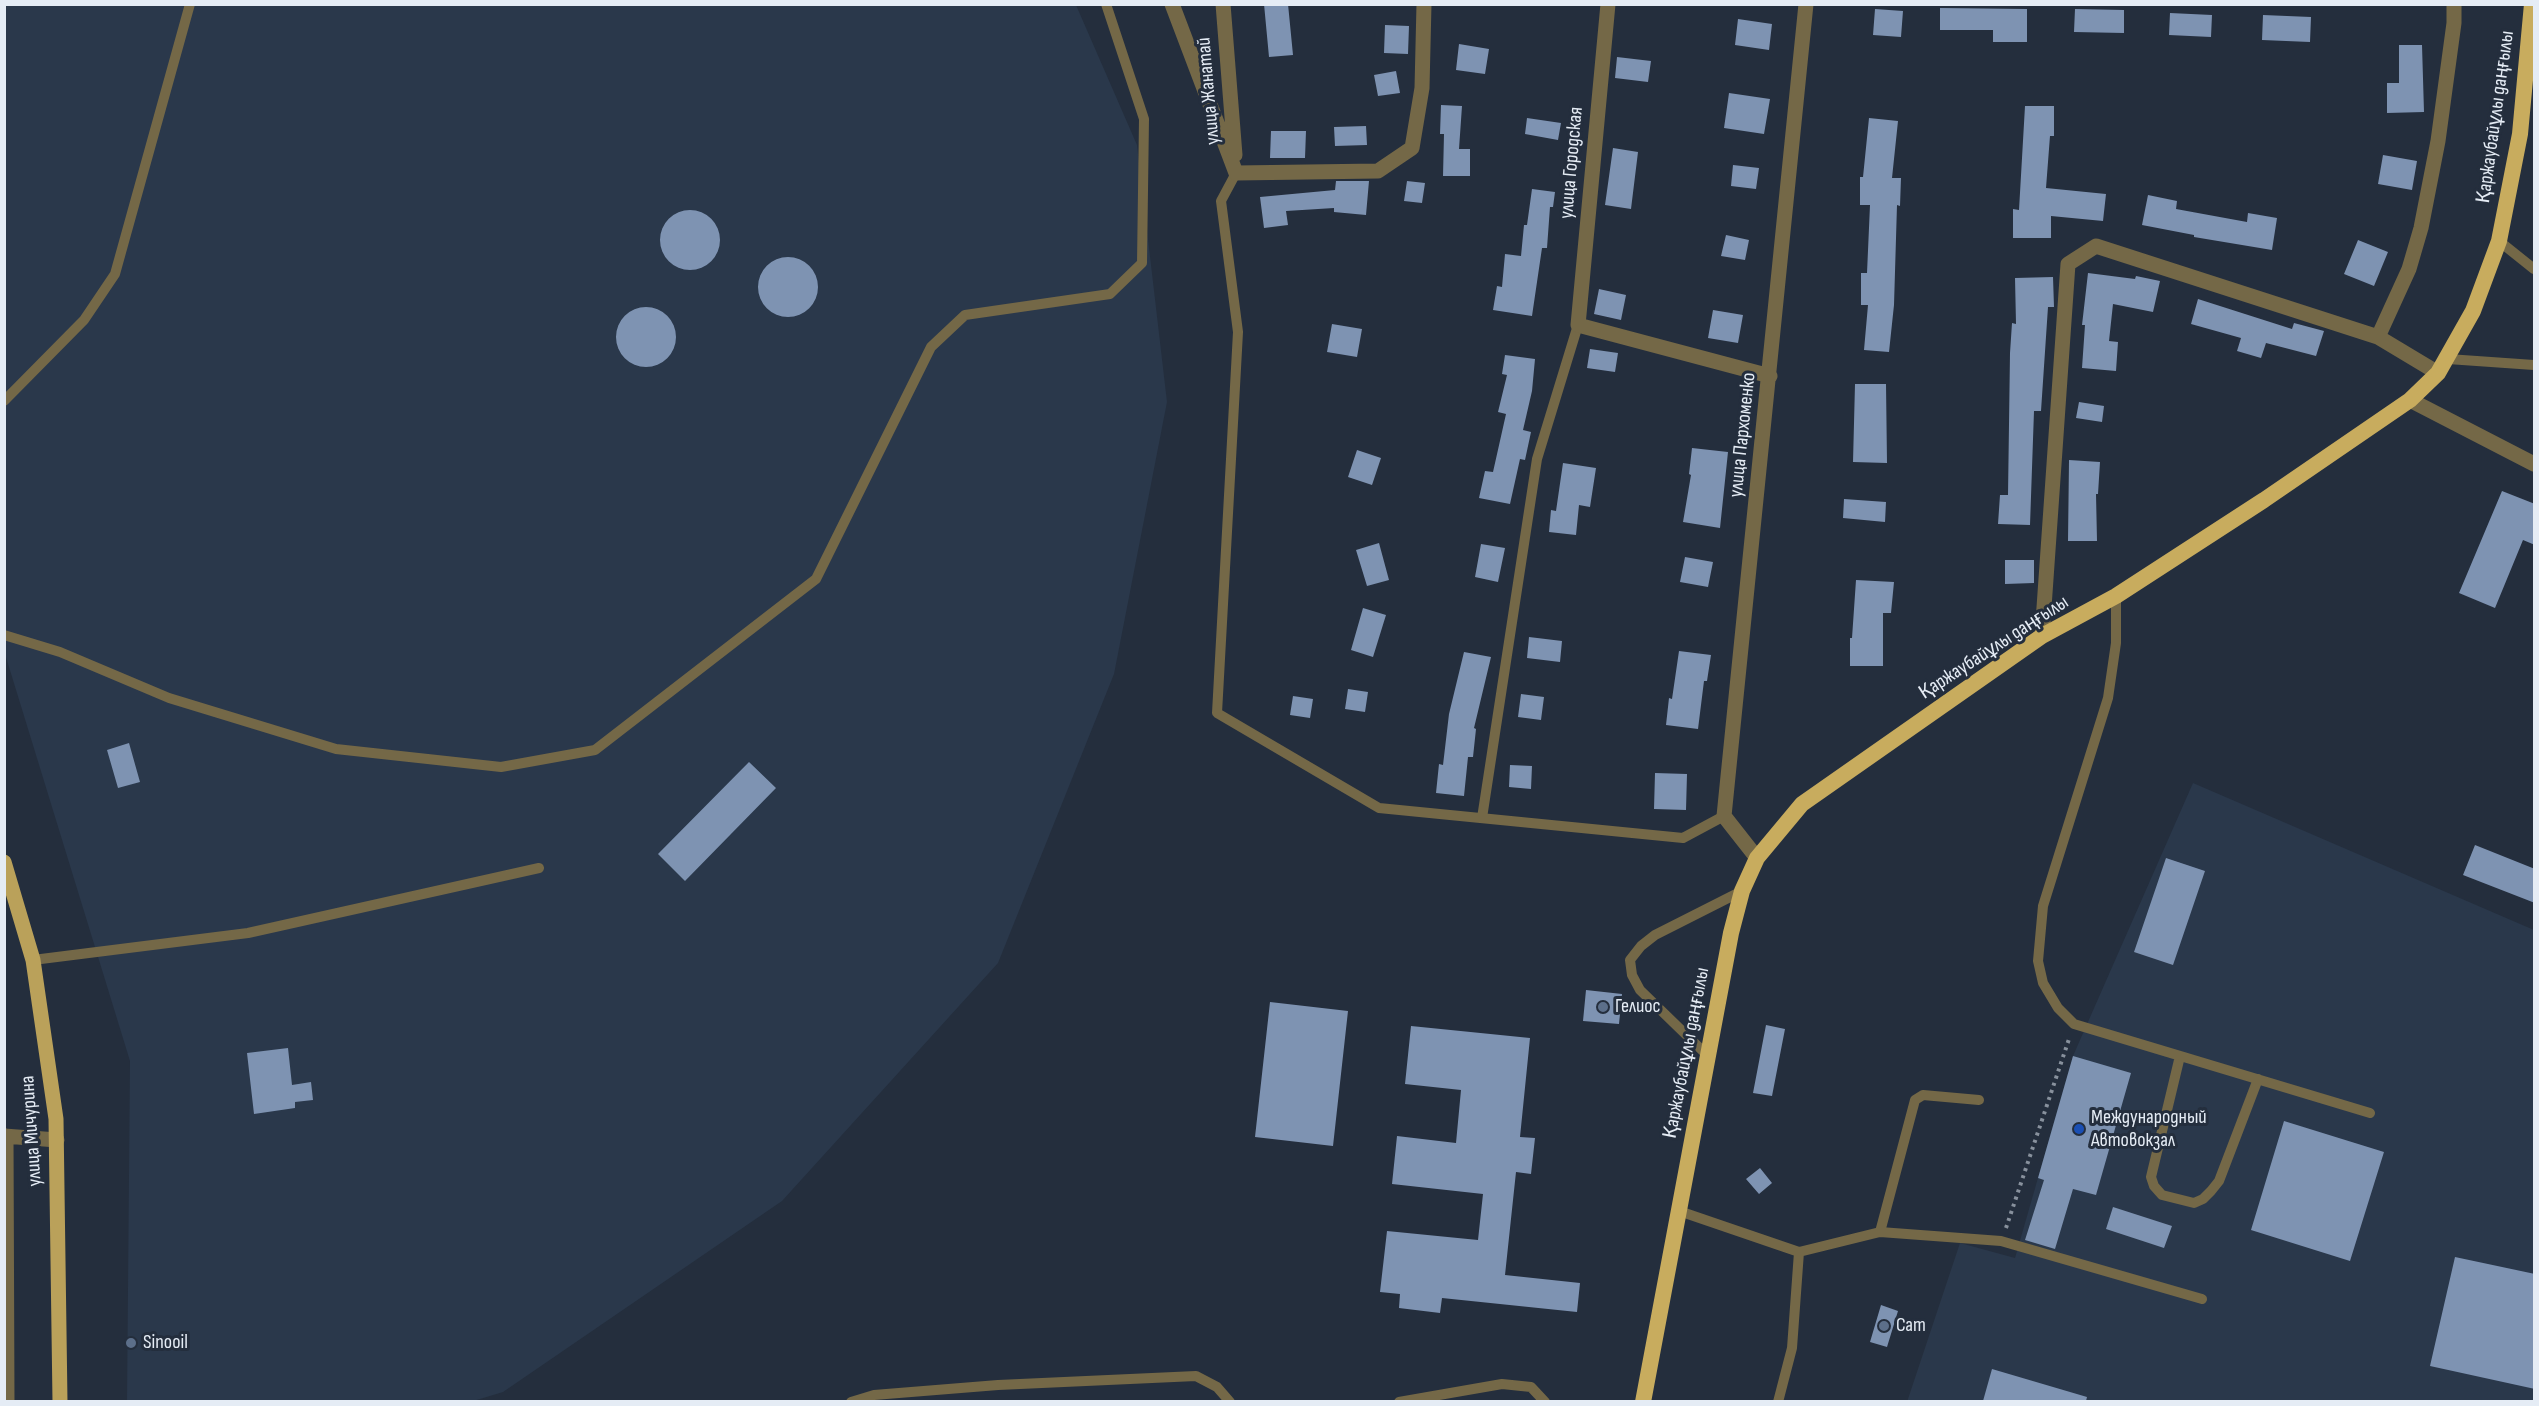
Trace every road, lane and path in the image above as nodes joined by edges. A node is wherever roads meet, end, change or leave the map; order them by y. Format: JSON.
{"nodes":[{"id":1,"x":190,"y":4,"type":"edge"},
{"id":2,"x":1106,"y":4,"type":"edge"},
{"id":3,"x":1172,"y":4,"type":"edge"},
{"id":4,"x":1223,"y":4,"type":"edge"},
{"id":5,"x":1424,"y":4,"type":"edge"},
{"id":6,"x":1608,"y":4,"type":"edge"},
{"id":7,"x":1806,"y":4,"type":"edge"},
{"id":8,"x":2454,"y":4,"type":"edge"},
{"id":9,"x":2532,"y":4,"type":"edge"},
{"id":10,"x":1236,"y":173,"type":"junction"},
{"id":11,"x":2499,"y":241,"type":"junction"},
{"id":12,"x":2535,"y":269,"type":"edge"},
{"id":13,"x":1578,"y":325,"type":"junction"},
{"id":14,"x":2378,"y":337,"type":"junction"},
{"id":15,"x":2535,"y":365,"type":"edge"},
{"id":16,"x":2443,"y":366,"type":"junction"},
{"id":17,"x":1770,"y":376,"type":"junction"},
{"id":18,"x":4,"y":400,"type":"edge"},
{"id":19,"x":2410,"y":400,"type":"junction"},
{"id":20,"x":2535,"y":464,"type":"edge"},
{"id":21,"x":2116,"y":596,"type":"junction"},
{"id":22,"x":4,"y":635,"type":"edge"},
{"id":23,"x":2042,"y":636,"type":"junction"},
{"id":24,"x":1724,"y":816,"type":"junction"},
{"id":25,"x":1482,"y":818,"type":"junction"},
{"id":26,"x":1757,"y":858,"type":"junction"},
{"id":27,"x":4,"y":862,"type":"edge"},
{"id":28,"x":539,"y":868,"type":"dead end"},
{"id":29,"x":1742,"y":891,"type":"junction"},
{"id":30,"x":33,"y":960,"type":"junction"},
{"id":31,"x":2074,"y":1024,"type":"junction"},
{"id":32,"x":1708,"y":1056,"type":"junction"},
{"id":33,"x":2180,"y":1056,"type":"junction"},
{"id":34,"x":2258,"y":1079,"type":"junction"},
{"id":35,"x":1979,"y":1100,"type":"dead end"},
{"id":36,"x":2370,"y":1113,"type":"dead end"},
{"id":37,"x":5,"y":1136,"type":"edge"},
{"id":38,"x":57,"y":1140,"type":"junction"},
{"id":39,"x":1679,"y":1211,"type":"junction"},
{"id":40,"x":1880,"y":1232,"type":"junction"},
{"id":41,"x":2001,"y":1241,"type":"junction"},
{"id":42,"x":1799,"y":1252,"type":"junction"},
{"id":43,"x":2202,"y":1299,"type":"dead end"},
{"id":44,"x":6,"y":1391,"type":"edge"},
{"id":45,"x":60,"y":1401,"type":"edge"},
{"id":46,"x":851,"y":1401,"type":"edge"},
{"id":47,"x":1230,"y":1401,"type":"edge"},
{"id":48,"x":1399,"y":1401,"type":"edge"},
{"id":49,"x":1545,"y":1401,"type":"edge"},
{"id":50,"x":1643,"y":1401,"type":"edge"},
{"id":51,"x":1778,"y":1401,"type":"edge"}],
"edges":[{"from":1,"to":18,"type":"lane"},
{"from":2,"to":22,"type":"lane"},
{"from":3,"to":10,"type":"street"},
{"from":4,"to":10,"type":"street","name":"улица Жанатай"},
{"from":5,"to":10,"type":"street"},
{"from":6,"to":13,"type":"street","name":"улица Городская"},
{"from":7,"to":17,"type":"street","name":"улица Пархоменко"},
{"from":8,"to":14,"type":"street"},
{"from":9,"to":11,"type":"highway","name":"Қаржаубайұлы даңғылы"},
{"from":10,"to":25,"type":"lane"},
{"from":11,"to":12,"type":"lane"},
{"from":11,"to":16,"type":"highway","name":"Қаржаубайұлы даңғылы"},
{"from":13,"to":17,"type":"street"},
{"from":13,"to":25,"type":"lane"},
{"from":14,"to":16,"type":"street"},
{"from":14,"to":23,"type":"street"},
{"from":15,"to":16,"type":"lane"},
{"from":16,"to":19,"type":"highway","name":"Қаржаубайұлы даңғылы"},
{"from":17,"to":24,"type":"street","name":"улица Пархоменко"},
{"from":19,"to":20,"type":"street"},
{"from":19,"to":21,"type":"highway","name":"Қаржаубайұлы даңғылы"},
{"from":21,"to":23,"type":"highway","name":"Қаржаубайұлы даңғылы"},
{"from":21,"to":31,"type":"lane"},
{"from":23,"to":26,"type":"highway","name":"Қаржаубайұлы даңғылы"},
{"from":24,"to":25,"type":"lane"},
{"from":24,"to":26,"type":"street"},
{"from":26,"to":29,"type":"highway","name":"Қаржаубайұлы даңғылы"},
{"from":27,"to":30,"type":"main road","name":"улица Мичурина"},
{"from":28,"to":30,"type":"lane"},
{"from":29,"to":32,"type":"highway","name":"Қаржаубайұлы даңғылы"},
{"from":29,"to":32,"type":"lane"},
{"from":30,"to":38,"type":"main road","name":"улица Мичурина"},
{"from":31,"to":33,"type":"lane"},
{"from":31,"to":41,"type":"path"},
{"from":32,"to":39,"type":"highway","name":"Қаржаубайұлы даңғылы"},
{"from":33,"to":34,"type":"lane"},
{"from":33,"to":34,"type":"lane"},
{"from":34,"to":36,"type":"lane"},
{"from":35,"to":40,"type":"lane"},
{"from":37,"to":38,"type":"street"},
{"from":37,"to":44,"type":"street"},
{"from":38,"to":45,"type":"main road","name":"улица Мичурина"},
{"from":39,"to":42,"type":"lane"},
{"from":39,"to":50,"type":"highway","name":"Қаржаубайұлы даңғылы"},
{"from":40,"to":41,"type":"lane"},
{"from":40,"to":42,"type":"lane"},
{"from":41,"to":43,"type":"lane"},
{"from":42,"to":51,"type":"lane"},
{"from":46,"to":47,"type":"lane"},
{"from":48,"to":49,"type":"lane"}]}
